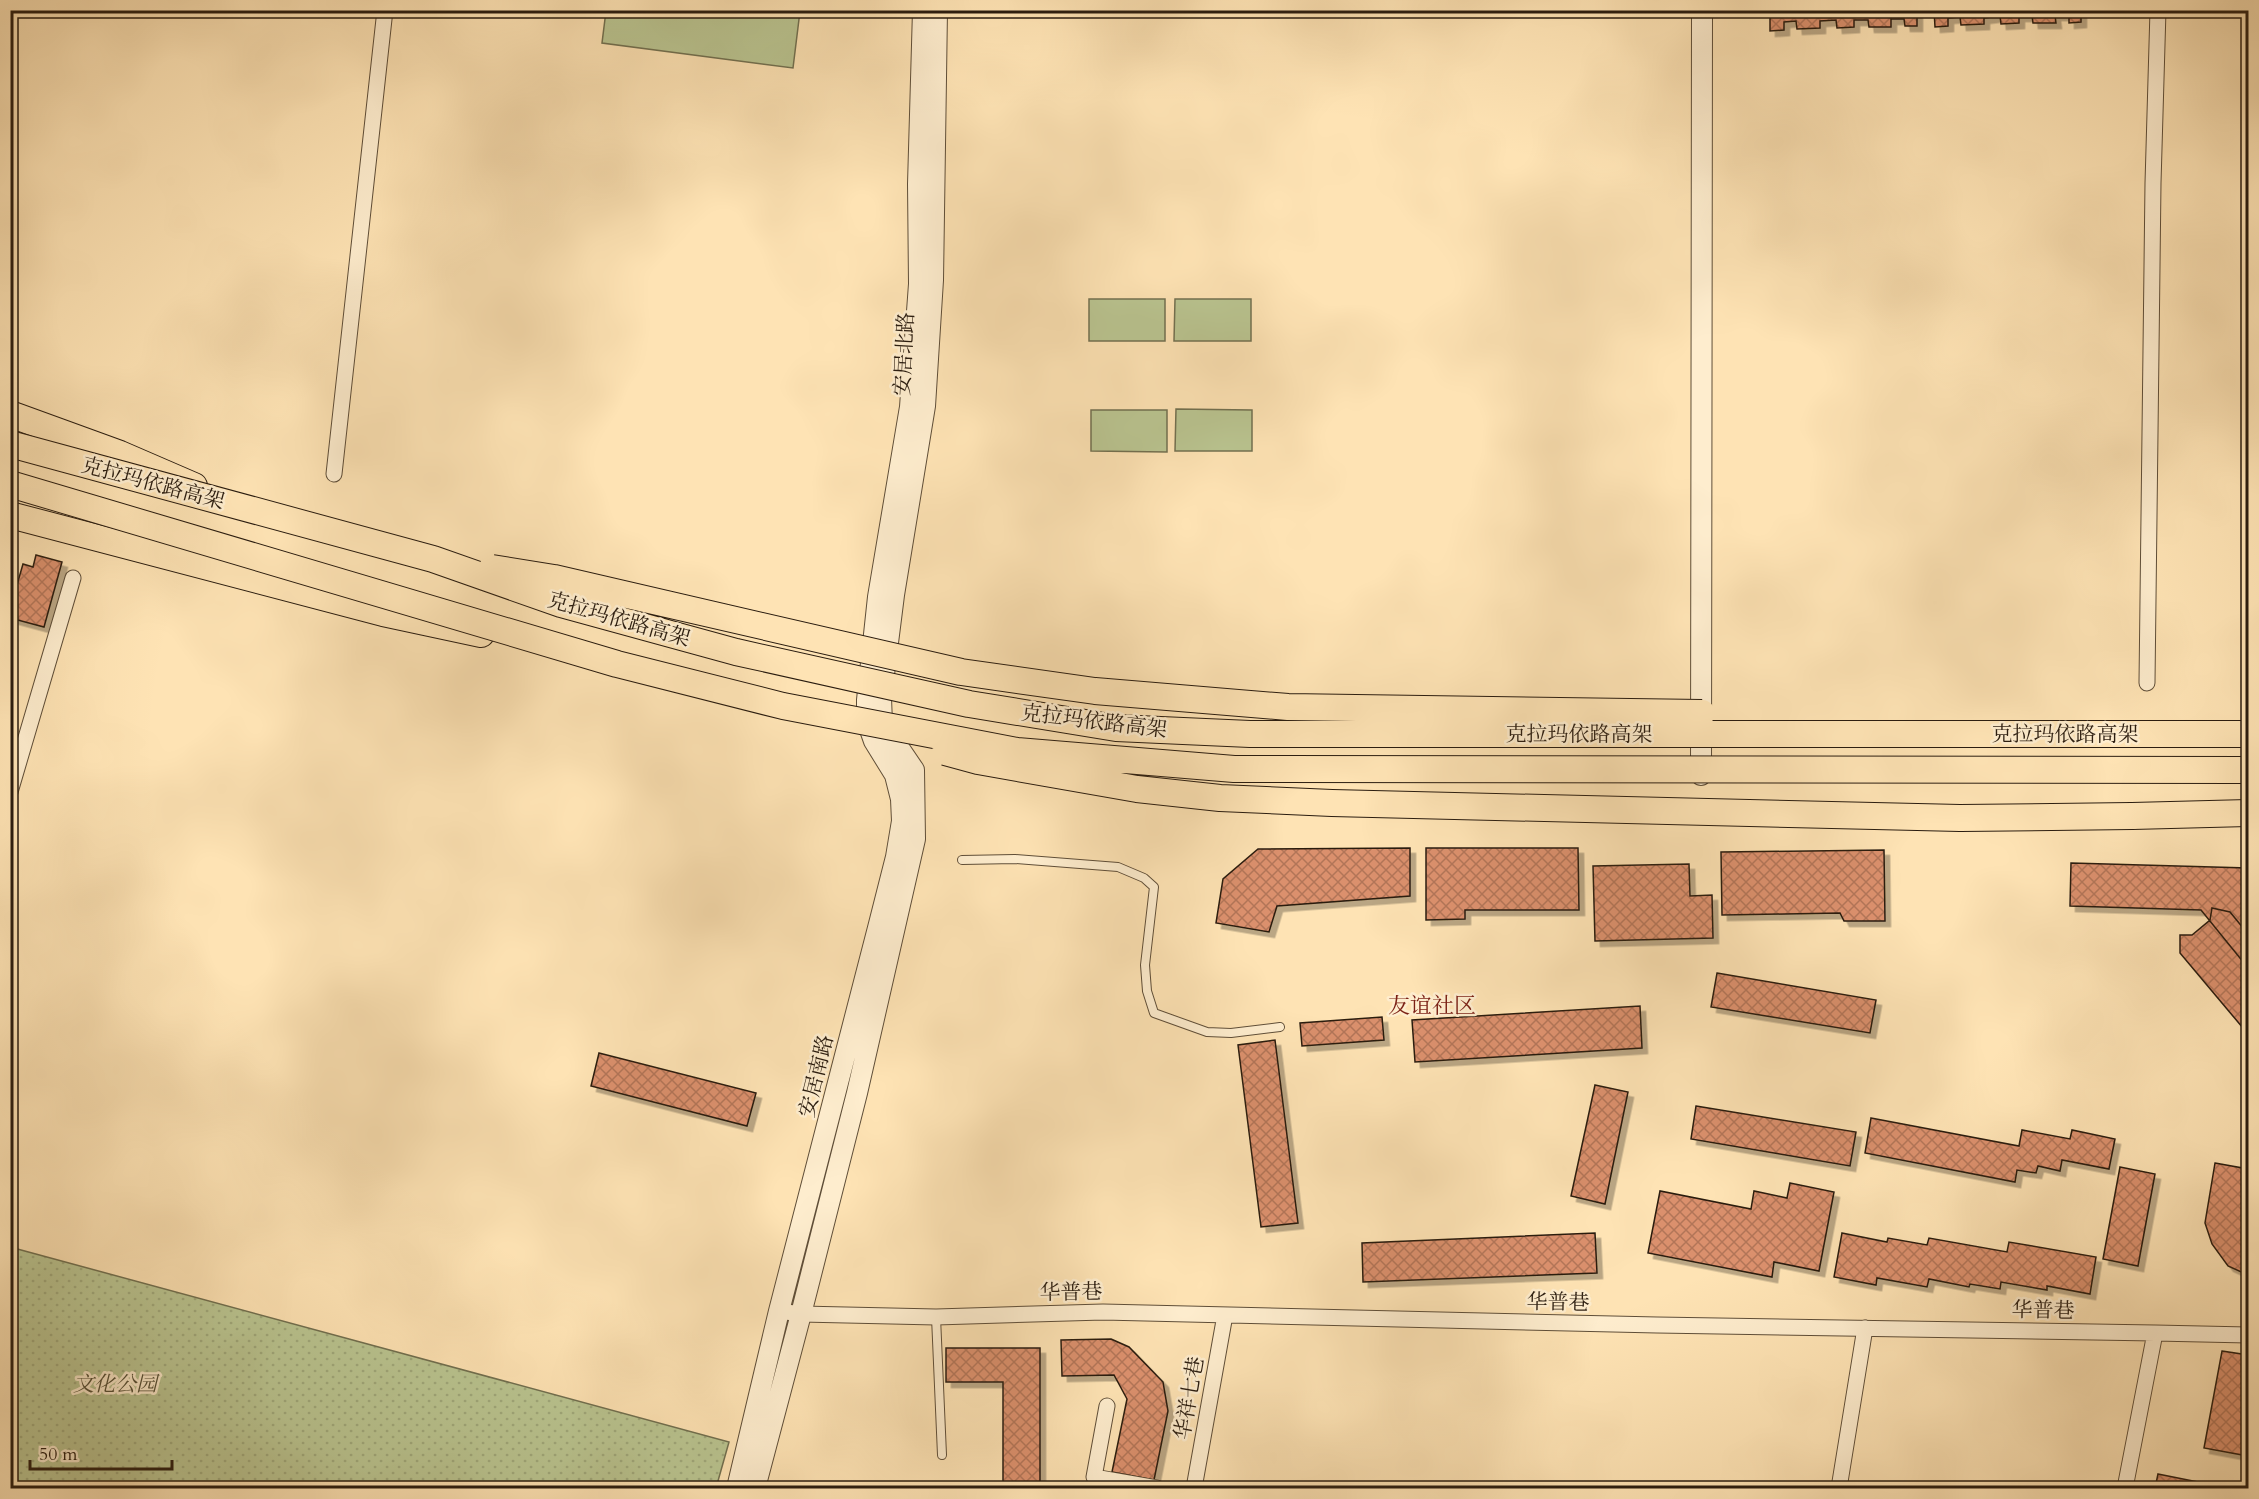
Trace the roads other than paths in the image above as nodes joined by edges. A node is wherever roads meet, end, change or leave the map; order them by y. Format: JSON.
{"nodes":[{"id":1,"x":385,"y":10,"type":"edge"},
{"id":2,"x":923,"y":10,"type":"edge"},
{"id":3,"x":937,"y":10,"type":"edge"},
{"id":4,"x":1702,"y":10,"type":"edge"},
{"id":5,"x":2158,"y":10,"type":"edge"},
{"id":6,"x":10,"y":414,"type":"edge"},
{"id":7,"x":10,"y":444,"type":"edge"},
{"id":8,"x":334,"y":474,"type":"dead end"},
{"id":9,"x":10,"y":484,"type":"edge"},
{"id":10,"x":252,"y":511,"type":"junction"},
{"id":11,"x":10,"y":515,"type":"edge"},
{"id":12,"x":433,"y":559,"type":"junction"},
{"id":13,"x":73,"y":578,"type":"dead end"},
{"id":14,"x":616,"y":664,"type":"junction"},
{"id":15,"x":870,"y":679,"type":"joint"},
{"id":16,"x":2147,"y":683,"type":"dead end"},
{"id":17,"x":881,"y":698,"type":"joint"},
{"id":18,"x":783,"y":706,"type":"junction"},
{"id":19,"x":1702,"y":713,"type":"junction"},
{"id":20,"x":2248,"y":734,"type":"edge"},
{"id":21,"x":2248,"y":770,"type":"edge"},
{"id":22,"x":1701,"y":775,"type":"dead end"},
{"id":23,"x":10,"y":792,"type":"edge"},
{"id":24,"x":2248,"y":813,"type":"edge"},
{"id":25,"x":962,"y":860,"type":"dead end"},
{"id":26,"x":1280,"y":1027,"type":"dead end"},
{"id":27,"x":779,"y":1311,"type":"junction"},
{"id":28,"x":801,"y":1314,"type":"junction"},
{"id":29,"x":1225,"y":1315,"type":"junction"},
{"id":30,"x":936,"y":1317,"type":"junction"},
{"id":31,"x":1865,"y":1328,"type":"junction"},
{"id":32,"x":2155,"y":1333,"type":"junction"},
{"id":33,"x":2248,"y":1335,"type":"edge"},
{"id":34,"x":1107,"y":1406,"type":"dead end"},
{"id":35,"x":942,"y":1455,"type":"dead end"},
{"id":36,"x":736,"y":1488,"type":"edge"},
{"id":37,"x":755,"y":1488,"type":"edge"},
{"id":38,"x":1157,"y":1488,"type":"edge"},
{"id":39,"x":1194,"y":1488,"type":"edge"},
{"id":40,"x":1839,"y":1488,"type":"edge"},
{"id":41,"x":2125,"y":1488,"type":"edge"}],
"edges":[{"from":1,"to":8,"type":"street"},
{"from":2,"to":15,"type":"street","name":"安居北路"},
{"from":3,"to":17,"type":"street","name":"安居北路"},
{"from":4,"to":19,"type":"street"},
{"from":5,"to":16,"type":"street"},
{"from":6,"to":10,"type":"highway","bridge":true},
{"from":7,"to":10,"type":"highway","name":"克拉玛依路高架","bridge":true},
{"from":9,"to":14,"type":"highway","name":"克拉玛依路高架","bridge":true},
{"from":10,"to":12,"type":"highway","name":"克拉玛依路高架","bridge":true},
{"from":11,"to":14,"type":"highway","bridge":true},
{"from":12,"to":19,"type":"highway","bridge":true},
{"from":12,"to":20,"type":"highway","name":"克拉玛依路高架","bridge":true},
{"from":13,"to":23,"type":"street"},
{"from":14,"to":18,"type":"highway","name":"克拉玛依路高架","bridge":true},
{"from":15,"to":27,"type":"street","name":"安居南路"},
{"from":17,"to":28,"type":"street","name":"安居南路"},
{"from":18,"to":21,"type":"highway","name":"克拉玛依路高架","bridge":true},
{"from":18,"to":24,"type":"highway","bridge":true},
{"from":19,"to":22,"type":"street"},
{"from":25,"to":26,"type":"lane"},
{"from":27,"to":28,"type":"street","name":"华普巷"},
{"from":27,"to":36,"type":"street","name":"安居南路"},
{"from":28,"to":30,"type":"street","name":"华普巷"},
{"from":28,"to":37,"type":"street","name":"安居南路"},
{"from":29,"to":30,"type":"street","name":"华普巷"},
{"from":29,"to":31,"type":"street","name":"华普巷"},
{"from":29,"to":39,"type":"street","name":"华祥七巷"},
{"from":30,"to":35,"type":"lane"},
{"from":31,"to":32,"type":"street","name":"华普巷"},
{"from":31,"to":40,"type":"street"},
{"from":32,"to":33,"type":"street","name":"华普巷"},
{"from":32,"to":41,"type":"street"},
{"from":34,"to":38,"type":"street"}]}
